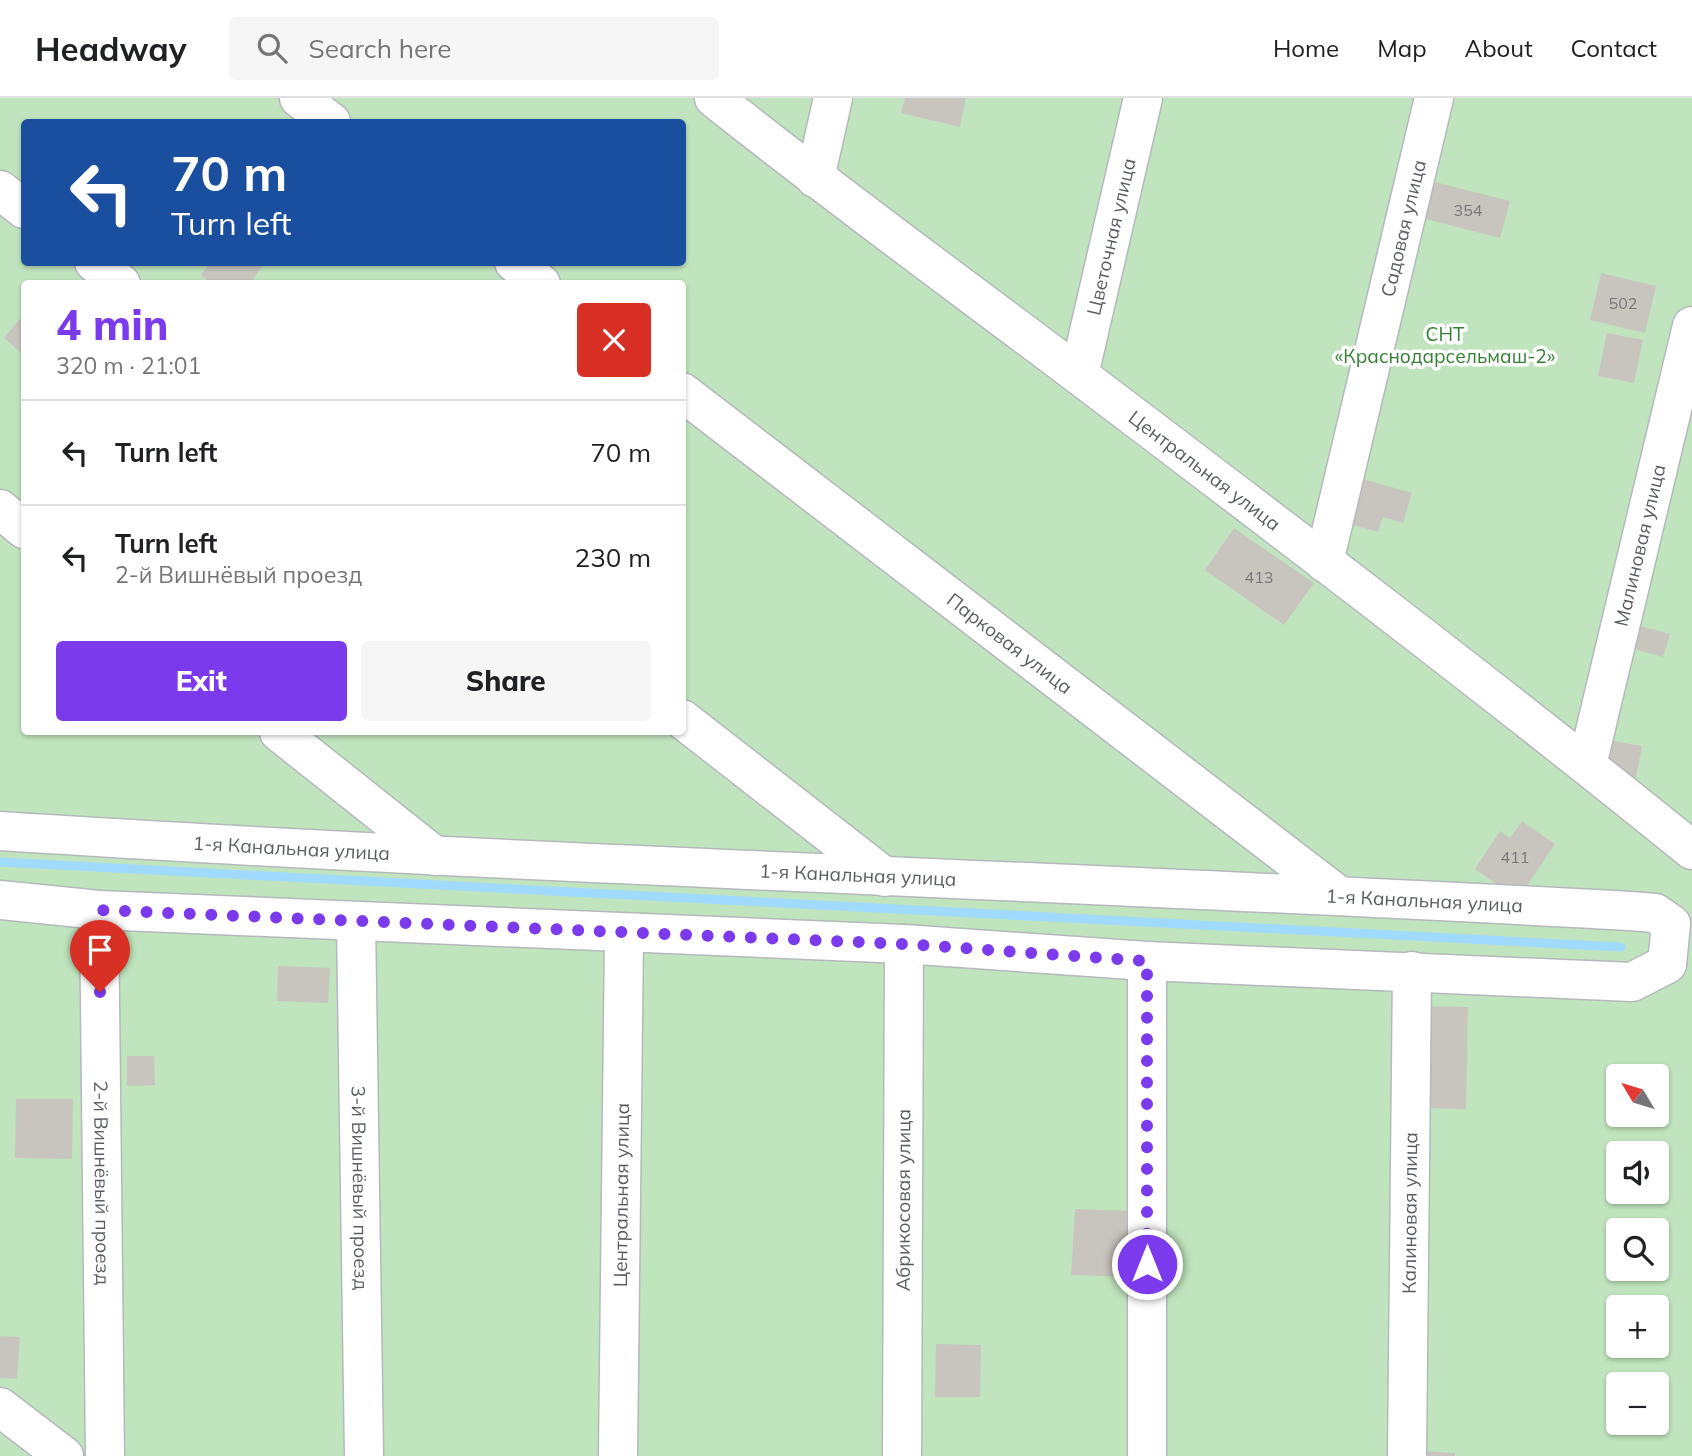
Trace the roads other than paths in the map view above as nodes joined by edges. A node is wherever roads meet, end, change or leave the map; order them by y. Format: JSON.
{"nodes":[{"id":1,"x":299,"y":98,"type":"edge"},
{"id":2,"x":714,"y":98,"type":"edge"},
{"id":3,"x":833,"y":98,"type":"edge"},
{"id":4,"x":1143,"y":98,"type":"edge"},
{"id":5,"x":1434,"y":98,"type":"edge"},
{"id":6,"x":327,"y":119,"type":"edge"},
{"id":7,"x":814,"y":178,"type":"junction"},
{"id":8,"x":0,"y":190,"type":"edge"},
{"id":9,"x":21,"y":207,"type":"edge"},
{"id":10,"x":99,"y":266,"type":"edge"},
{"id":11,"x":519,"y":266,"type":"edge"},
{"id":12,"x":116,"y":280,"type":"edge"},
{"id":13,"x":536,"y":280,"type":"edge"},
{"id":14,"x":1692,"y":326,"type":"edge"},
{"id":15,"x":1079,"y":375,"type":"junction"},
{"id":16,"x":686,"y":395,"type":"edge"},
{"id":17,"x":0,"y":509,"type":"edge"},
{"id":18,"x":21,"y":526,"type":"edge"},
{"id":19,"x":1324,"y":562,"type":"junction"},
{"id":20,"x":686,"y":722,"type":"edge"},
{"id":21,"x":283,"y":735,"type":"edge"},
{"id":22,"x":1587,"y":765,"type":"junction"},
{"id":23,"x":0,"y":831,"type":"edge"},
{"id":24,"x":1692,"y":850,"type":"edge"},
{"id":25,"x":435,"y":856,"type":"junction"},
{"id":26,"x":886,"y":877,"type":"junction"},
{"id":27,"x":1338,"y":895,"type":"junction"},
{"id":28,"x":0,"y":900,"type":"edge"},
{"id":29,"x":99,"y":910,"type":"junction"},
{"id":30,"x":1682,"y":920,"type":"edge"},
{"id":31,"x":356,"y":922,"type":"junction"},
{"id":32,"x":624,"y":934,"type":"junction"},
{"id":33,"x":904,"y":944,"type":"junction"},
{"id":34,"x":1147,"y":961,"type":"junction"},
{"id":35,"x":1412,"y":971,"type":"junction"},
{"id":36,"x":1679,"y":972,"type":"edge"},
{"id":37,"x":0,"y":1407,"type":"edge"},
{"id":38,"x":64,"y":1456,"type":"edge"},
{"id":39,"x":105,"y":1456,"type":"edge"},
{"id":40,"x":364,"y":1456,"type":"edge"},
{"id":41,"x":618,"y":1456,"type":"edge"},
{"id":42,"x":902,"y":1456,"type":"edge"},
{"id":43,"x":1147,"y":1456,"type":"edge"},
{"id":44,"x":1407,"y":1456,"type":"edge"}],
"edges":[{"from":1,"to":6,"type":"street"},
{"from":2,"to":7,"type":"street","name":"Центральная улица"},
{"from":3,"to":7,"type":"street"},
{"from":4,"to":15,"type":"street","name":"Цветочная улица"},
{"from":5,"to":19,"type":"street","name":"Садовая улица"},
{"from":7,"to":15,"type":"street","name":"Центральная улица"},
{"from":8,"to":9,"type":"street"},
{"from":10,"to":12,"type":"street"},
{"from":11,"to":13,"type":"street"},
{"from":14,"to":22,"type":"street","name":"Малиновая улица"},
{"from":15,"to":19,"type":"street","name":"Центральная улица"},
{"from":16,"to":27,"type":"street","name":"Парковая улица"},
{"from":17,"to":18,"type":"street"},
{"from":19,"to":22,"type":"street","name":"Центральная улица"},
{"from":20,"to":26,"type":"street"},
{"from":21,"to":25,"type":"street"},
{"from":22,"to":24,"type":"street","name":"Центральная улица"},
{"from":23,"to":25,"type":"street","name":"1-я Канальная улица"},
{"from":25,"to":26,"type":"street","name":"1-я Канальная улица"},
{"from":26,"to":27,"type":"street","name":"1-я Канальная улица"},
{"from":27,"to":30,"type":"street","name":"1-я Канальная улица"},
{"from":28,"to":29,"type":"street"},
{"from":29,"to":31,"type":"street"},
{"from":29,"to":39,"type":"street","name":"2-й Вишнёвый проезд"},
{"from":30,"to":36,"type":"street","name":"1-я Канальная улица"},
{"from":31,"to":32,"type":"street"},
{"from":31,"to":40,"type":"street","name":"3-й Вишнёвый проезд"},
{"from":32,"to":33,"type":"street"},
{"from":32,"to":41,"type":"street","name":"Центральная улица"},
{"from":33,"to":34,"type":"street"},
{"from":33,"to":42,"type":"street","name":"Абрикосовая улица"},
{"from":34,"to":35,"type":"street"},
{"from":34,"to":43,"type":"street"},
{"from":35,"to":36,"type":"street"},
{"from":35,"to":44,"type":"street","name":"Калиновая улица"},
{"from":37,"to":38,"type":"street"}]}
